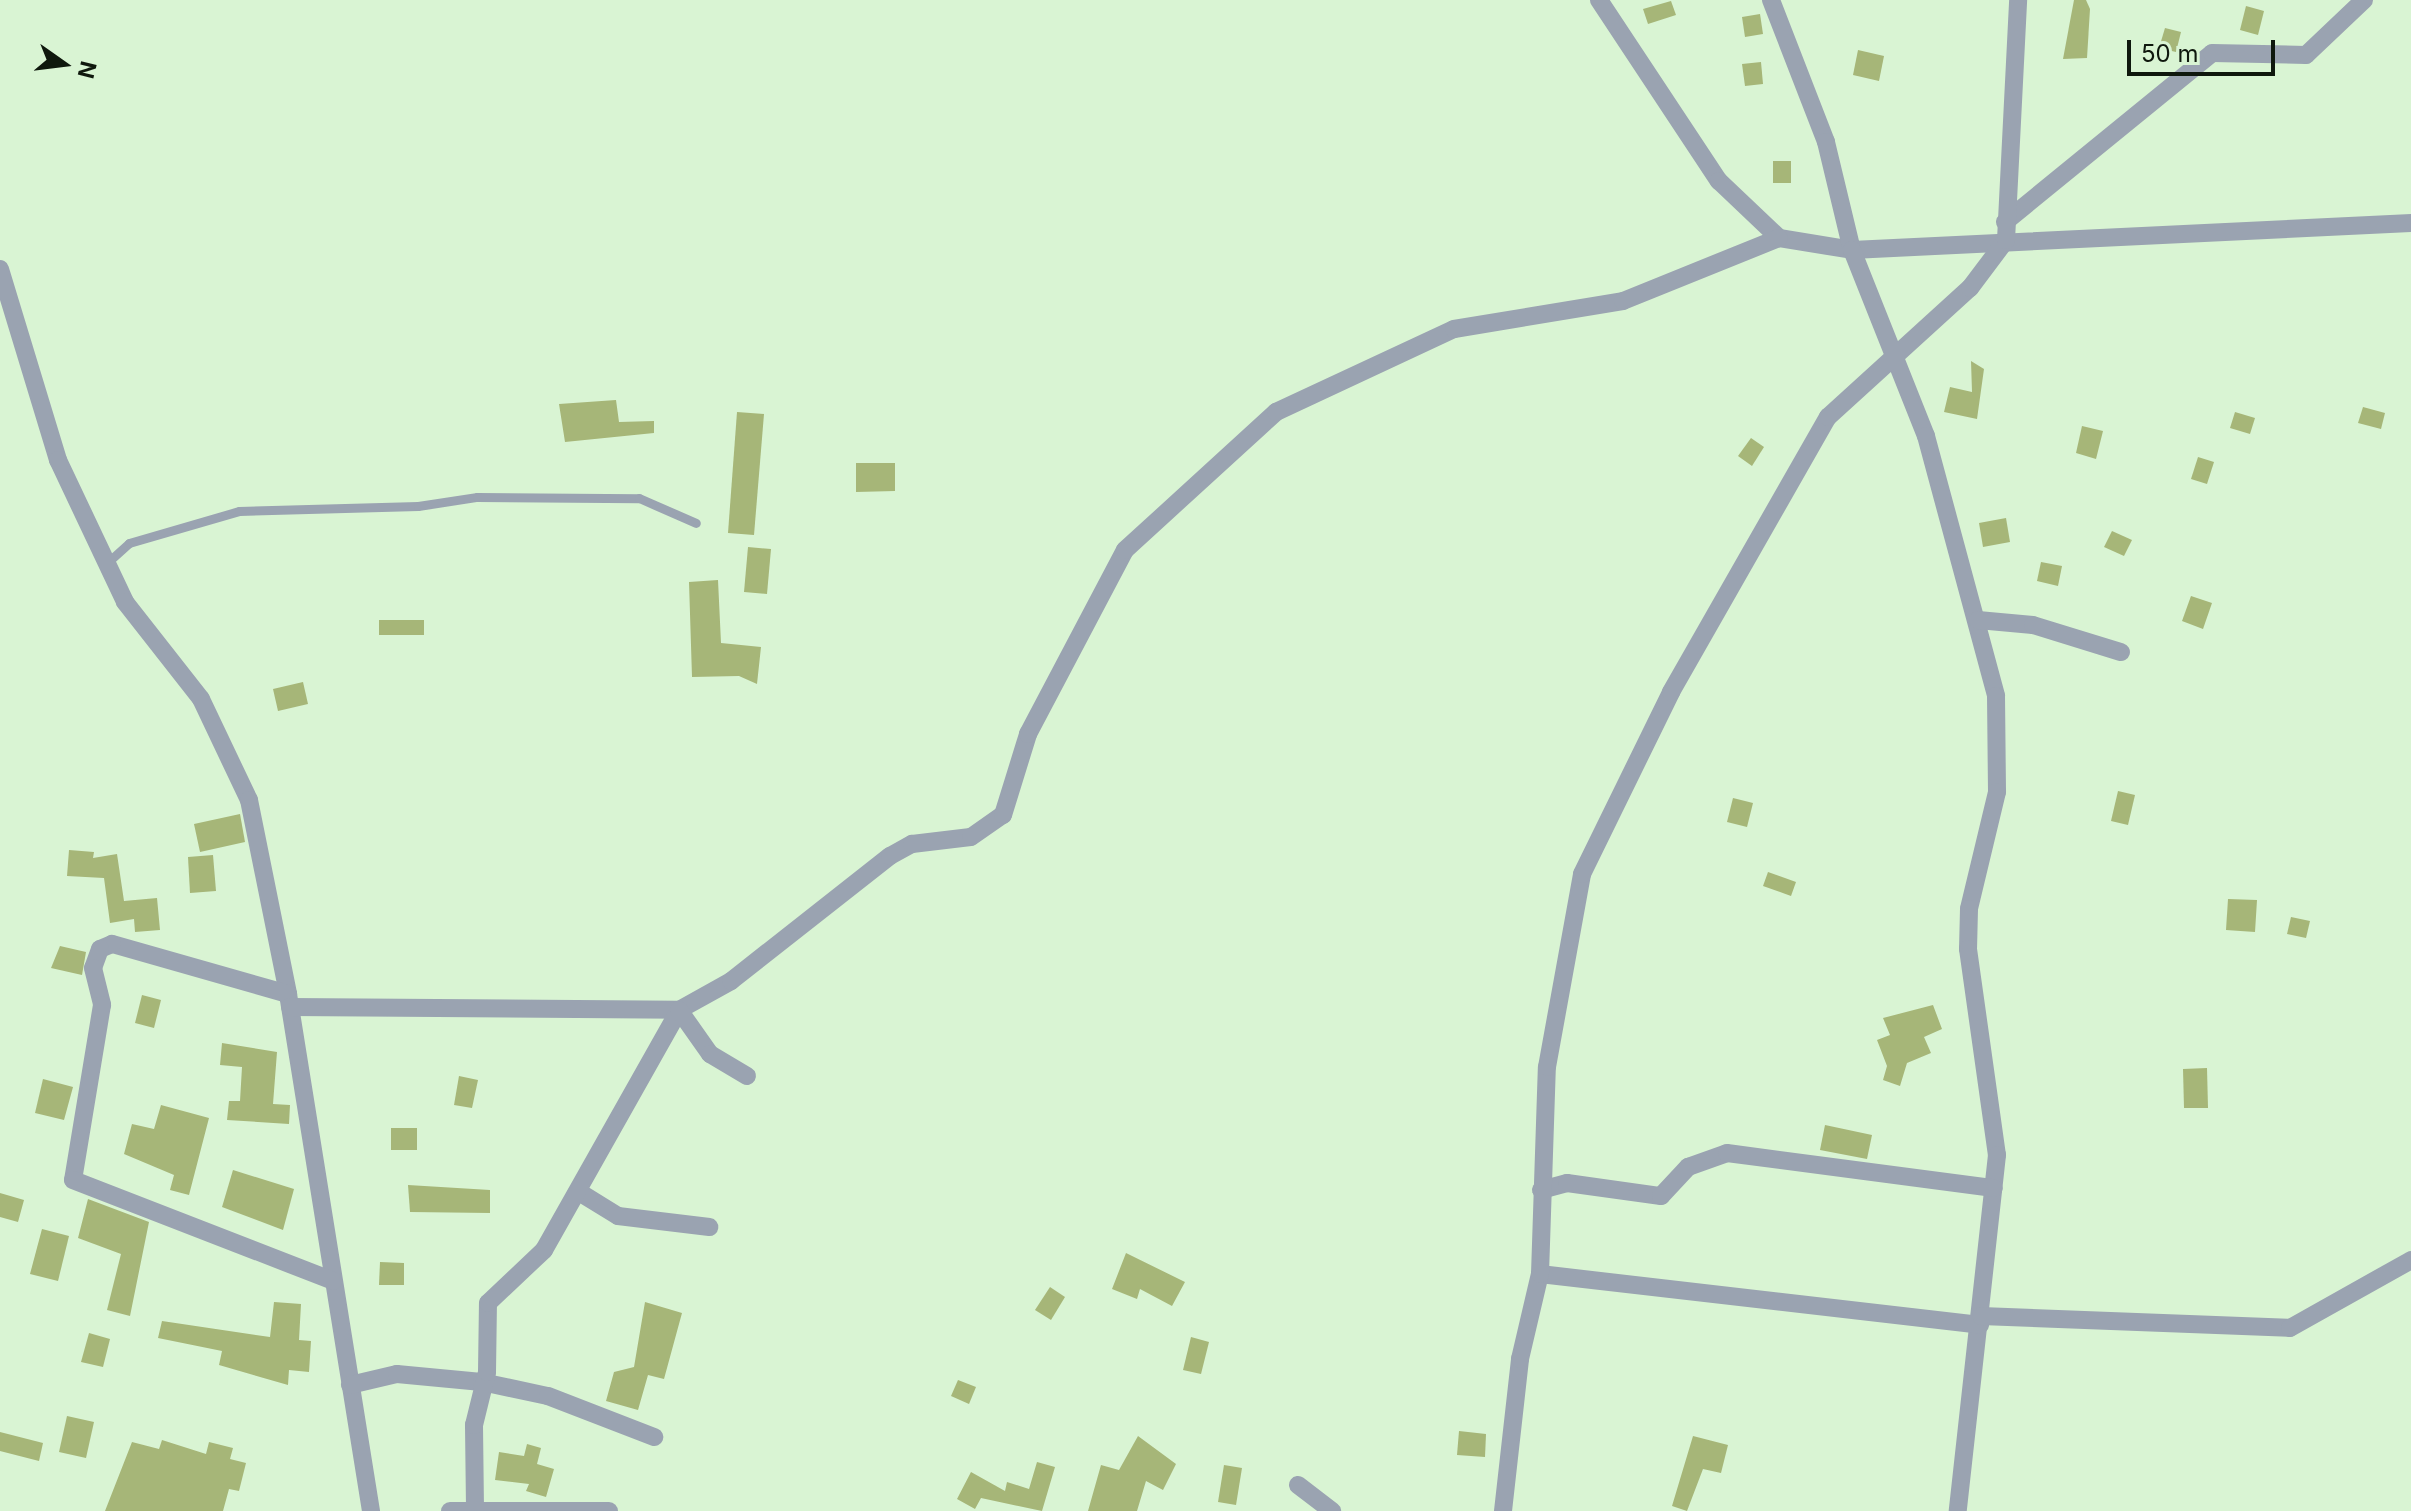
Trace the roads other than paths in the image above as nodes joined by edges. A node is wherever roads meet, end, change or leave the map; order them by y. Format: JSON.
{"nodes":[{"id":1,"x":1599,"y":0,"type":"edge"},
{"id":2,"x":1771,"y":0,"type":"edge"},
{"id":3,"x":2018,"y":0,"type":"edge"},
{"id":4,"x":2364,"y":0,"type":"edge"},
{"id":5,"x":2411,"y":223,"type":"edge"},
{"id":6,"x":2006,"y":231,"type":"junction"},
{"id":7,"x":1779,"y":238,"type":"junction"},
{"id":8,"x":1852,"y":250,"type":"junction"},
{"id":9,"x":0,"y":269,"type":"edge"},
{"id":10,"x":4,"y":305,"type":"edge"},
{"id":11,"x":1894,"y":358,"type":"junction"},
{"id":12,"x":696,"y":523,"type":"dead end"},
{"id":13,"x":108,"y":562,"type":"junction"},
{"id":14,"x":1978,"y":620,"type":"junction"},
{"id":15,"x":2121,"y":652,"type":"dead end"},
{"id":16,"x":289,"y":1000,"type":"junction"},
{"id":17,"x":679,"y":1010,"type":"junction"},
{"id":18,"x":747,"y":1076,"type":"dead end"},
{"id":19,"x":1994,"y":1188,"type":"junction"},
{"id":20,"x":1541,"y":1190,"type":"junction"},
{"id":21,"x":579,"y":1192,"type":"junction"},
{"id":22,"x":709,"y":1227,"type":"dead end"},
{"id":23,"x":2411,"y":1260,"type":"edge"},
{"id":24,"x":1540,"y":1274,"type":"junction"},
{"id":25,"x":333,"y":1281,"type":"junction"},
{"id":26,"x":1980,"y":1321,"type":"junction"},
{"id":27,"x":482,"y":1382,"type":"junction"},
{"id":28,"x":350,"y":1385,"type":"junction"},
{"id":29,"x":654,"y":1437,"type":"dead end"},
{"id":30,"x":1298,"y":1485,"type":"dead end"},
{"id":31,"x":475,"y":1508,"type":"junction"},
{"id":32,"x":371,"y":1511,"type":"edge"},
{"id":33,"x":450,"y":1511,"type":"edge"},
{"id":34,"x":609,"y":1511,"type":"edge"},
{"id":35,"x":1332,"y":1511,"type":"edge"},
{"id":36,"x":1503,"y":1511,"type":"edge"},
{"id":37,"x":1958,"y":1511,"type":"edge"}],
"edges":[{"from":1,"to":7,"type":"street"},
{"from":2,"to":8,"type":"street"},
{"from":3,"to":6,"type":"street"},
{"from":4,"to":6,"type":"street"},
{"from":5,"to":6,"type":"street"},
{"from":6,"to":8,"type":"street"},
{"from":6,"to":11,"type":"street"},
{"from":7,"to":8,"type":"street"},
{"from":7,"to":17,"type":"street"},
{"from":8,"to":11,"type":"street"},
{"from":9,"to":10,"type":"street"},
{"from":10,"to":13,"type":"street"},
{"from":11,"to":14,"type":"street"},
{"from":11,"to":20,"type":"street"},
{"from":12,"to":13,"type":"lane"},
{"from":13,"to":16,"type":"street"},
{"from":14,"to":15,"type":"street"},
{"from":14,"to":19,"type":"street"},
{"from":16,"to":17,"type":"street"},
{"from":16,"to":25,"type":"street"},
{"from":16,"to":25,"type":"street"},
{"from":17,"to":18,"type":"street"},
{"from":17,"to":21,"type":"street"},
{"from":19,"to":20,"type":"street"},
{"from":19,"to":26,"type":"street"},
{"from":20,"to":24,"type":"street"},
{"from":21,"to":22,"type":"street"},
{"from":21,"to":27,"type":"street"},
{"from":23,"to":26,"type":"street"},
{"from":24,"to":26,"type":"street"},
{"from":24,"to":36,"type":"street"},
{"from":25,"to":28,"type":"street"},
{"from":26,"to":37,"type":"street"},
{"from":27,"to":28,"type":"street"},
{"from":27,"to":29,"type":"street"},
{"from":27,"to":31,"type":"street"},
{"from":28,"to":32,"type":"street"},
{"from":30,"to":35,"type":"street"},
{"from":31,"to":33,"type":"street"},
{"from":31,"to":34,"type":"street"}]}
